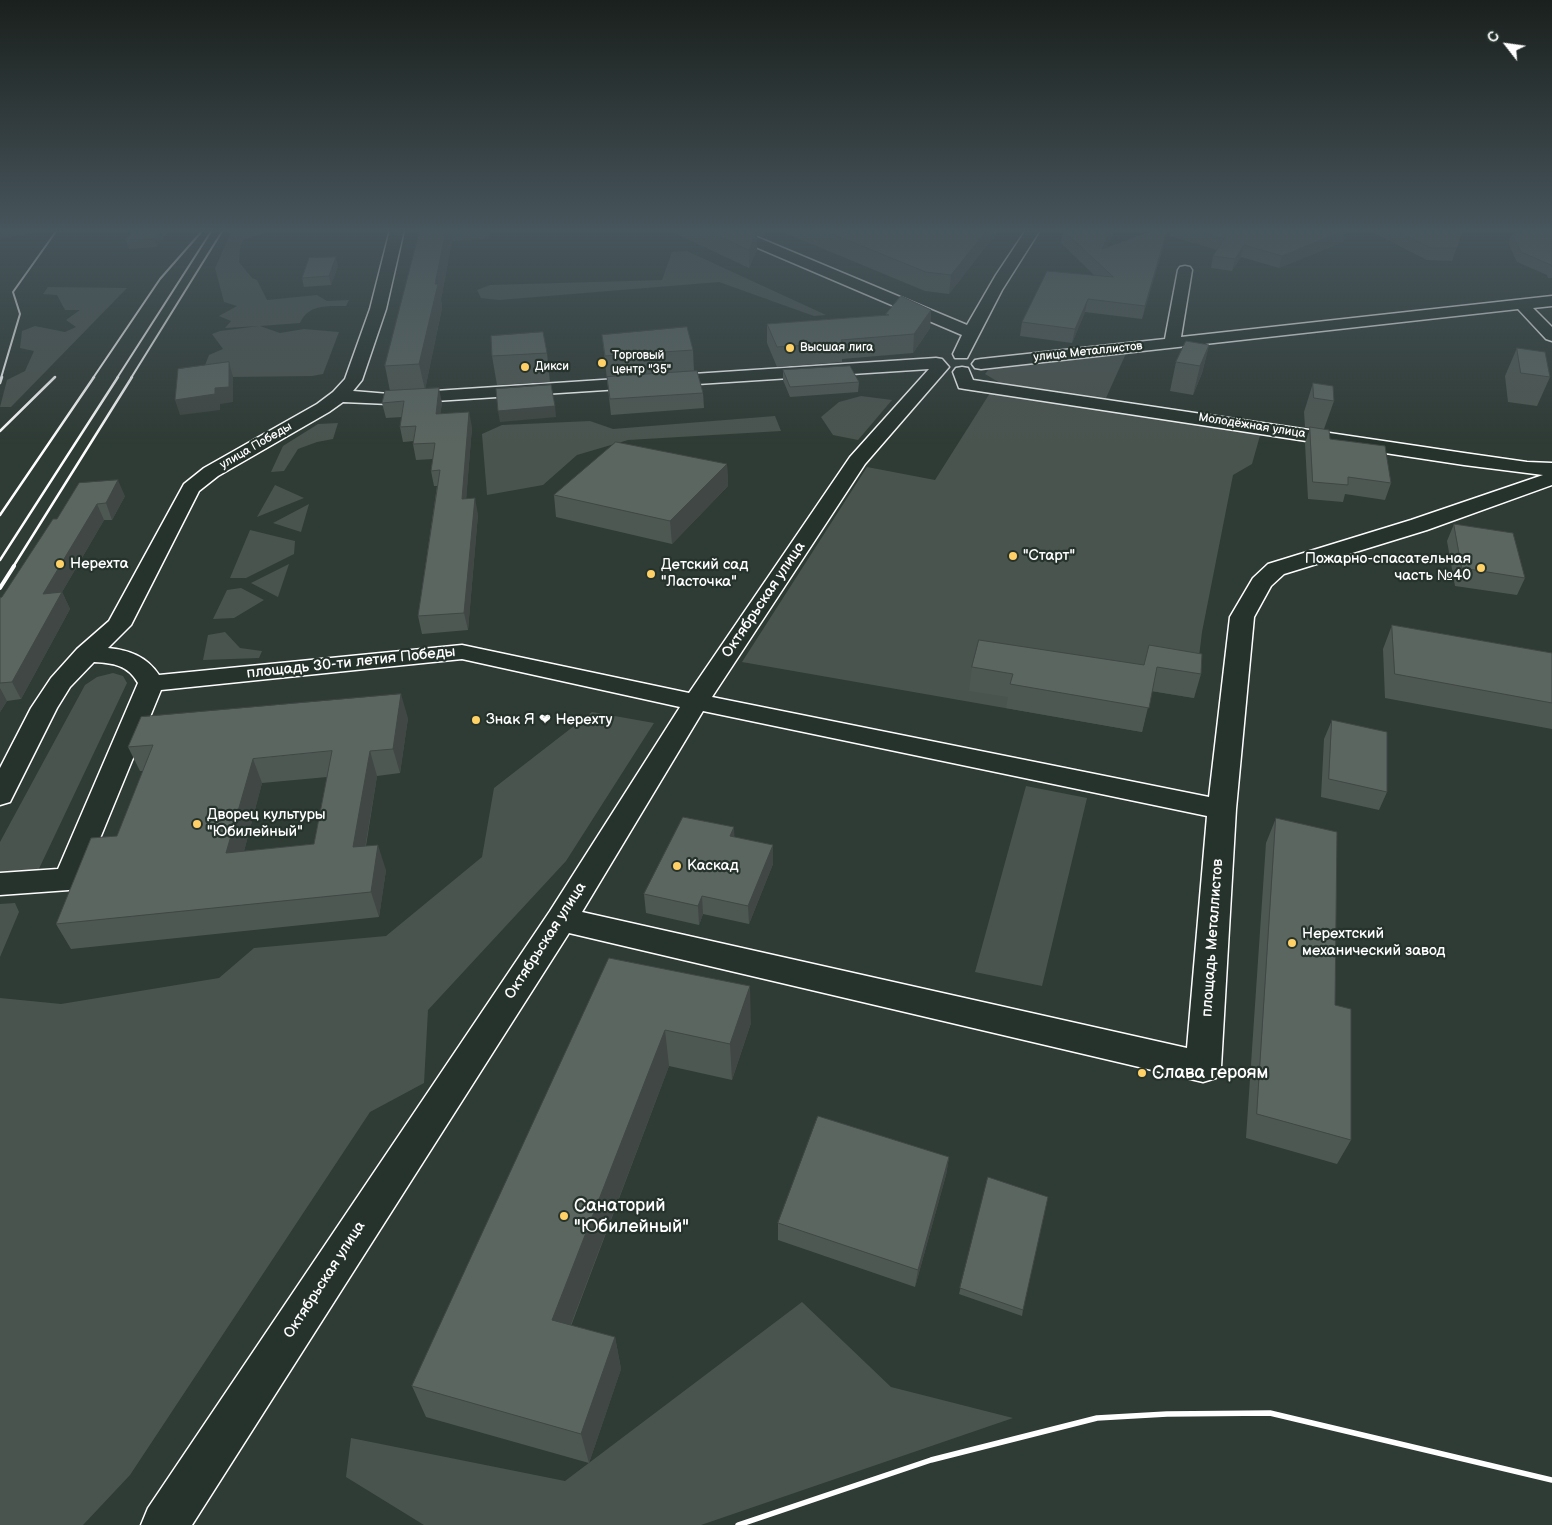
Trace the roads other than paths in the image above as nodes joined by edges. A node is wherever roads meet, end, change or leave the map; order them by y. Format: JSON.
{"nodes":[{"id":1,"x":380,"y":301,"type":"edge"},
{"id":2,"x":897,"y":301,"type":"edge"},
{"id":3,"x":988,"y":301,"type":"edge"},
{"id":4,"x":1179,"y":301,"type":"edge"},
{"id":5,"x":1551,"y":301,"type":"edge"},
{"id":6,"x":1522,"y":305,"type":"junction"},
{"id":7,"x":970,"y":332,"type":"junction"},
{"id":8,"x":1552,"y":336,"type":"edge"},
{"id":9,"x":1172,"y":343,"type":"junction"},
{"id":10,"x":961,"y":363,"type":"junction"},
{"id":11,"x":938,"y":365,"type":"junction"},
{"id":12,"x":338,"y":396,"type":"junction"},
{"id":13,"x":1552,"y":469,"type":"edge"},
{"id":14,"x":1552,"y":478,"type":"edge"},
{"id":15,"x":86,"y":654,"type":"junction"},
{"id":16,"x":151,"y":683,"type":"junction"},
{"id":17,"x":696,"y":702,"type":"junction"},
{"id":18,"x":0,"y":795,"type":"edge"},
{"id":19,"x":1222,"y":809,"type":"junction"},
{"id":20,"x":0,"y":884,"type":"edge"},
{"id":21,"x":561,"y":919,"type":"junction"},
{"id":22,"x":165,"y":1525,"type":"edge"}],
"edges":[{"from":1,"to":12,"type":"street","name":"улица Победы"},
{"from":2,"to":7,"type":"street"},
{"from":3,"to":7,"type":"street"},
{"from":4,"to":9,"type":"street"},
{"from":5,"to":6,"type":"street","name":"улица Металлистов"},
{"from":6,"to":8,"type":"street"},
{"from":6,"to":9,"type":"street","name":"улица Металлистов"},
{"from":7,"to":10,"type":"street"},
{"from":9,"to":10,"type":"street","name":"улица Металлистов"},
{"from":10,"to":11,"type":"street","name":"улица Металлистов"},
{"from":10,"to":13,"type":"street","name":"Молодёжная улица"},
{"from":11,"to":12,"type":"street"},
{"from":11,"to":17,"type":"street","name":"Октябрьская улица"},
{"from":12,"to":15,"type":"street","name":"улица Победы"},
{"from":14,"to":19,"type":"street","name":"площадь Металлистов"},
{"from":15,"to":16,"type":"street"},
{"from":15,"to":18,"type":"street","name":"улица Победы"},
{"from":16,"to":17,"type":"street","name":"площадь 30-ти летия Победы"},
{"from":16,"to":20,"type":"street"},
{"from":17,"to":19,"type":"street","name":"площадь 30-ти летия Победы"},
{"from":17,"to":21,"type":"street","name":"Октябрьская улица"},
{"from":19,"to":21,"type":"street","name":"площадь Металлистов"},
{"from":21,"to":22,"type":"street","name":"Октябрьская улица"}]}
